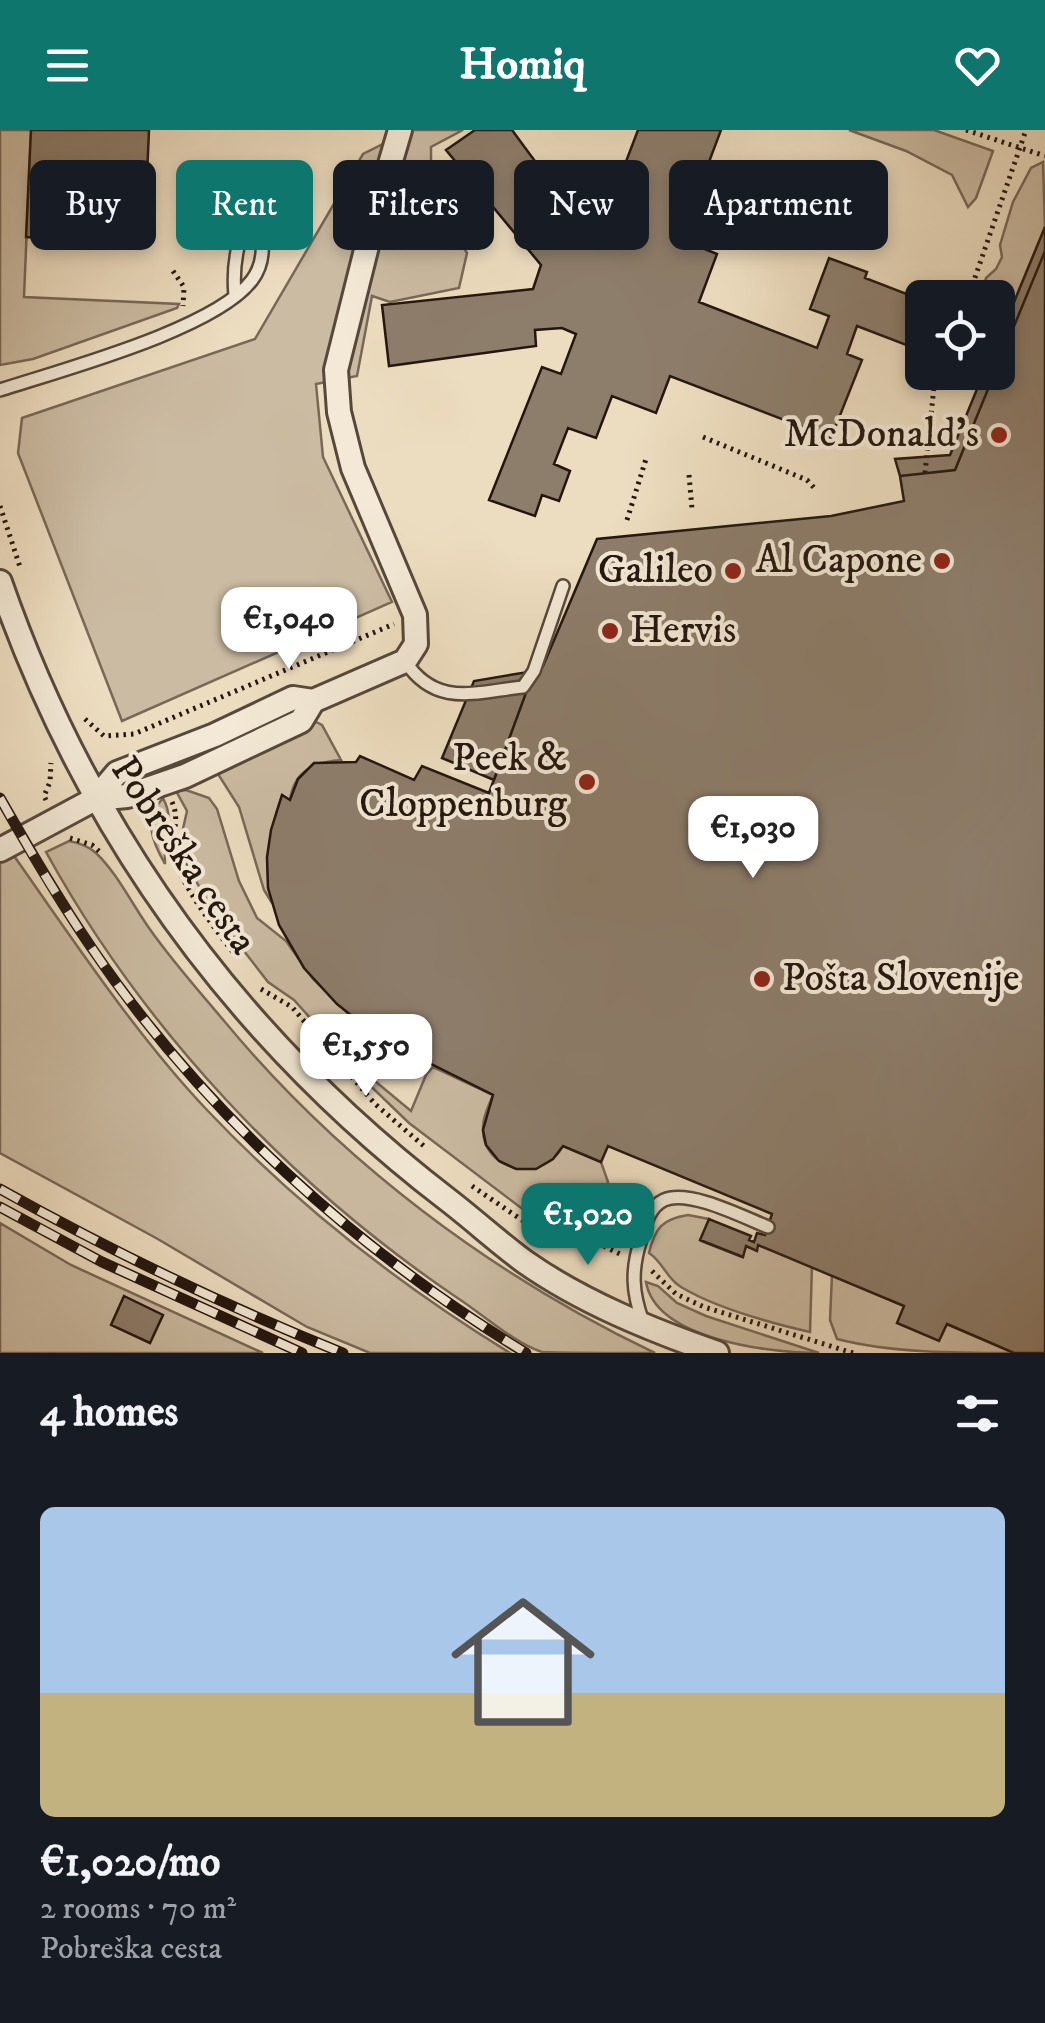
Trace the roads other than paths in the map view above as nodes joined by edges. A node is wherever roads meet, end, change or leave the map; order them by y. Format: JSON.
{"nodes":[{"id":1,"x":400,"y":130,"type":"edge"},
{"id":2,"x":236,"y":296,"type":"junction"},
{"id":3,"x":0,"y":390,"type":"edge"},
{"id":4,"x":11,"y":578,"type":"edge"},
{"id":5,"x":564,"y":586,"type":"dead end"},
{"id":6,"x":405,"y":661,"type":"junction"},
{"id":7,"x":95,"y":799,"type":"junction"},
{"id":8,"x":0,"y":850,"type":"edge"},
{"id":9,"x":768,"y":1227,"type":"dead end"},
{"id":10,"x":645,"y":1326,"type":"junction"},
{"id":11,"x":717,"y":1353,"type":"edge"}],
"edges":[{"from":1,"to":6,"type":"street"},
{"from":2,"to":2,"type":"lane"},
{"from":2,"to":3,"type":"lane"},
{"from":4,"to":7,"type":"street","name":"Pobreška cesta"},
{"from":5,"to":6,"type":"lane"},
{"from":6,"to":7,"type":"street"},
{"from":7,"to":8,"type":"street"},
{"from":7,"to":10,"type":"street","name":"Pobreška cesta"},
{"from":9,"to":10,"type":"lane"},
{"from":10,"to":11,"type":"street","name":"Pobreška cesta"}]}
